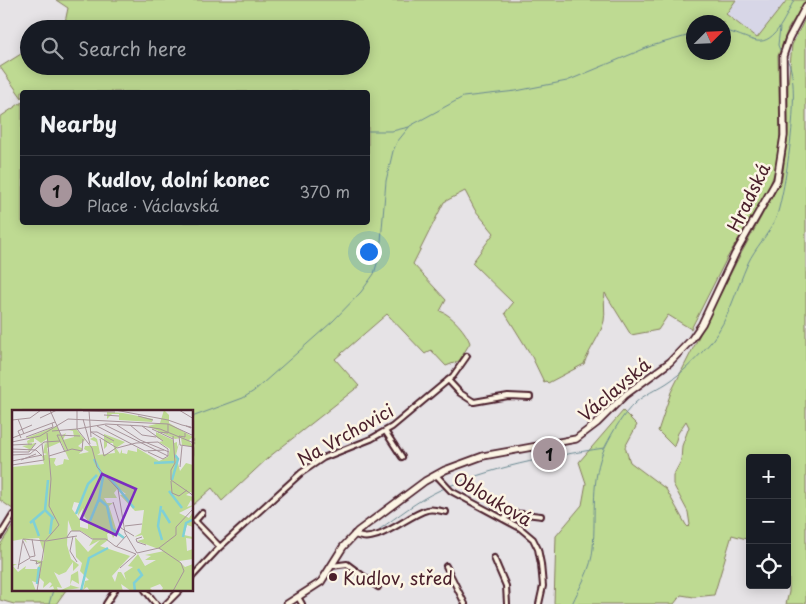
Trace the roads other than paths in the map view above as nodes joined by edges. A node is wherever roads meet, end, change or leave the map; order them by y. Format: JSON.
{"nodes":[{"id":1,"x":806,"y":6,"type":"edge"},
{"id":2,"x":695,"y":335,"type":"joint"},
{"id":3,"x":467,"y":356,"type":"dead end"},
{"id":4,"x":448,"y":380,"type":"junction"},
{"id":5,"x":530,"y":397,"type":"dead end"},
{"id":6,"x":385,"y":431,"type":"junction"},
{"id":7,"x":402,"y":457,"type":"dead end"},
{"id":8,"x":436,"y":475,"type":"junction"},
{"id":9,"x":446,"y":512,"type":"dead end"},
{"id":10,"x":202,"y":513,"type":"dead end"},
{"id":11,"x":541,"y":516,"type":"dead end"},
{"id":12,"x":12,"y":517,"type":"edge"},
{"id":13,"x":504,"y":520,"type":"junction"},
{"id":14,"x":354,"y":534,"type":"junction"},
{"id":15,"x":0,"y":536,"type":"edge"},
{"id":16,"x":220,"y":547,"type":"junction"},
{"id":17,"x":494,"y":558,"type":"dead end"},
{"id":18,"x":332,"y":566,"type":"junction"},
{"id":19,"x":446,"y":566,"type":"dead end"},
{"id":20,"x":194,"y":575,"type":"edge"},
{"id":21,"x":378,"y":587,"type":"dead end"},
{"id":22,"x":114,"y":592,"type":"edge"},
{"id":23,"x":147,"y":592,"type":"edge"},
{"id":24,"x":178,"y":592,"type":"edge"},
{"id":25,"x":298,"y":597,"type":"junction"},
{"id":26,"x":106,"y":604,"type":"edge"},
{"id":27,"x":156,"y":604,"type":"edge"},
{"id":28,"x":166,"y":604,"type":"edge"},
{"id":29,"x":287,"y":604,"type":"edge"},
{"id":30,"x":302,"y":604,"type":"edge"},
{"id":31,"x":464,"y":604,"type":"edge"},
{"id":32,"x":507,"y":604,"type":"edge"},
{"id":33,"x":539,"y":604,"type":"edge"}],
"edges":[{"from":1,"to":2,"type":"street","name":"Hradská"},
{"from":2,"to":8,"type":"street","name":"Václavská"},
{"from":3,"to":4,"type":"street","name":"Na Vrchovici"},
{"from":4,"to":5,"type":"street"},
{"from":4,"to":6,"type":"street","name":"Na Vrchovici"},
{"from":6,"to":7,"type":"street"},
{"from":6,"to":16,"type":"street","name":"Na Vrchovici"},
{"from":8,"to":13,"type":"street","name":"Oblouková"},
{"from":8,"to":14,"type":"street","name":"Václavská"},
{"from":9,"to":14,"type":"street"},
{"from":10,"to":16,"type":"street"},
{"from":11,"to":13,"type":"street"},
{"from":12,"to":15,"type":"street"},
{"from":13,"to":33,"type":"street","name":"Oblouková"},
{"from":14,"to":18,"type":"street","name":"Václavská"},
{"from":16,"to":20,"type":"street","name":"Na Vrchovici"},
{"from":17,"to":32,"type":"street"},
{"from":18,"to":21,"type":"street"},
{"from":18,"to":25,"type":"street","name":"Václavská"},
{"from":19,"to":31,"type":"street"},
{"from":22,"to":26,"type":"street"},
{"from":23,"to":27,"type":"street"},
{"from":24,"to":28,"type":"street"},
{"from":25,"to":29,"type":"street","name":"Václavská"},
{"from":25,"to":30,"type":"street"}]}
